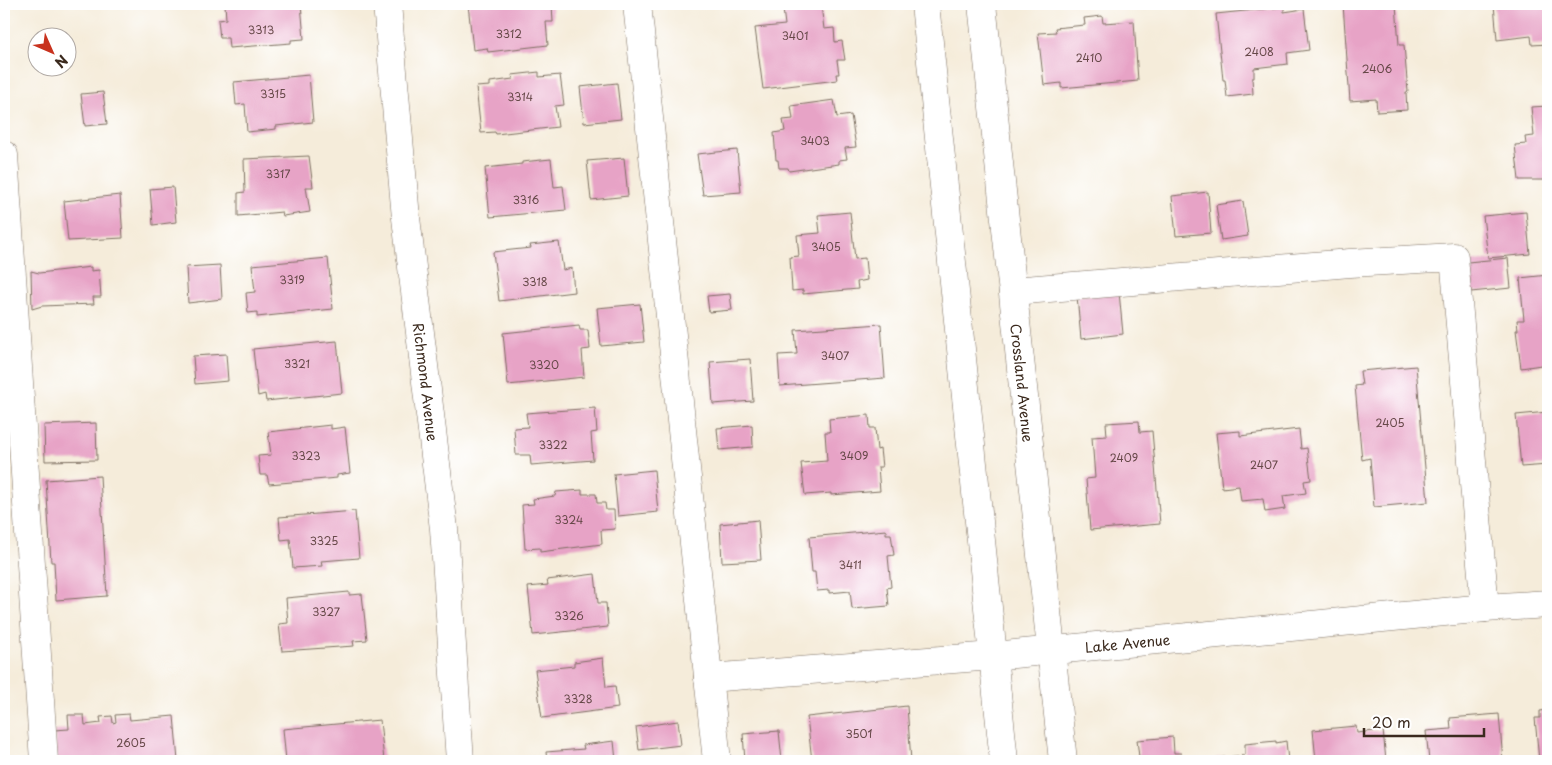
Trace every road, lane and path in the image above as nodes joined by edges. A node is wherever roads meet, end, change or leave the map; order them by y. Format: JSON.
{"nodes":[{"id":1,"x":387,"y":4,"type":"edge"},
{"id":2,"x":637,"y":4,"type":"edge"},
{"id":3,"x":925,"y":4,"type":"edge"},
{"id":4,"x":982,"y":4,"type":"edge"},
{"id":5,"x":4,"y":155,"type":"edge"},
{"id":6,"x":7,"y":231,"type":"edge"},
{"id":7,"x":1013,"y":290,"type":"junction"},
{"id":8,"x":1548,"y":604,"type":"edge"},
{"id":9,"x":1485,"y":608,"type":"junction"},
{"id":10,"x":1052,"y":651,"type":"junction"},
{"id":11,"x":993,"y":656,"type":"junction"},
{"id":12,"x":708,"y":678,"type":"junction"},
{"id":13,"x":44,"y":761,"type":"edge"},
{"id":14,"x":460,"y":761,"type":"edge"},
{"id":15,"x":717,"y":761,"type":"edge"},
{"id":16,"x":1004,"y":761,"type":"edge"},
{"id":17,"x":1064,"y":761,"type":"edge"}],
"edges":[{"from":1,"to":14,"type":"street","name":"Richmond Avenue"},
{"from":2,"to":12,"type":"street"},
{"from":3,"to":11,"type":"street"},
{"from":4,"to":7,"type":"street","name":"Crossland Avenue"},
{"from":5,"to":6,"type":"street"},
{"from":6,"to":13,"type":"street"},
{"from":7,"to":9,"type":"street"},
{"from":7,"to":10,"type":"street","name":"Crossland Avenue"},
{"from":8,"to":9,"type":"street","name":"Lake Avenue"},
{"from":9,"to":10,"type":"street","name":"Lake Avenue"},
{"from":10,"to":11,"type":"street","name":"Lake Avenue"},
{"from":10,"to":17,"type":"street","name":"Crossland Avenue"},
{"from":11,"to":12,"type":"street","name":"Lake Avenue"},
{"from":11,"to":16,"type":"street"},
{"from":12,"to":15,"type":"street"}]}
